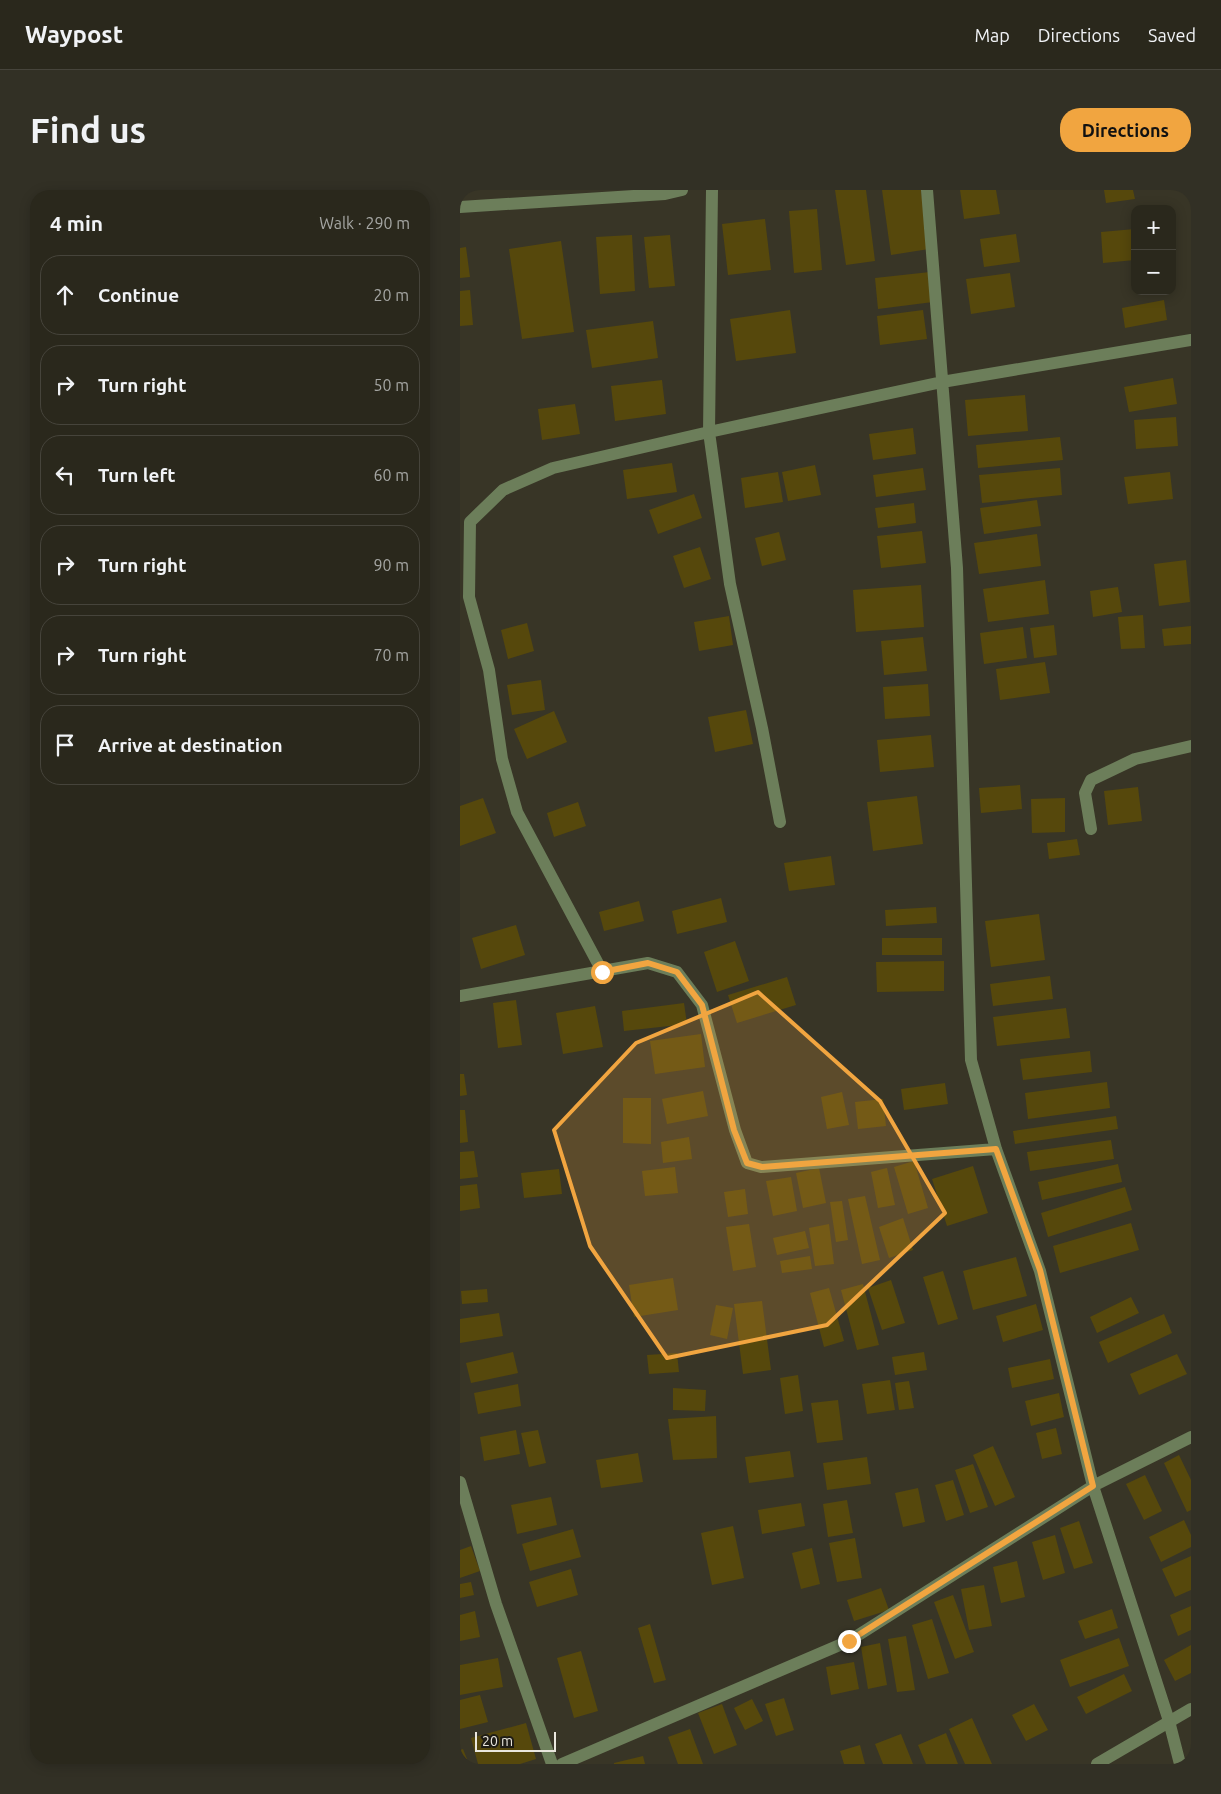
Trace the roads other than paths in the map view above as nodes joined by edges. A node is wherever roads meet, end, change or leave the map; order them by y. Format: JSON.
{"nodes":[{"id":1,"x":682,"y":190,"type":"edge"},
{"id":2,"x":712,"y":190,"type":"edge"},
{"id":3,"x":927,"y":190,"type":"edge"},
{"id":4,"x":665,"y":192,"type":"edge"},
{"id":5,"x":460,"y":207,"type":"edge"},
{"id":6,"x":1191,"y":340,"type":"edge"},
{"id":7,"x":942,"y":382,"type":"junction"},
{"id":8,"x":709,"y":432,"type":"junction"},
{"id":9,"x":1191,"y":746,"type":"edge"},
{"id":10,"x":780,"y":822,"type":"dead end"},
{"id":11,"x":1092,"y":830,"type":"dead end"},
{"id":12,"x":602,"y":972,"type":"junction"},
{"id":13,"x":460,"y":996,"type":"edge"},
{"id":14,"x":996,"y":1149,"type":"junction"},
{"id":15,"x":1191,"y":1436,"type":"edge"},
{"id":16,"x":460,"y":1482,"type":"edge"},
{"id":17,"x":1093,"y":1486,"type":"junction"},
{"id":18,"x":1191,"y":1709,"type":"edge"},
{"id":19,"x":1169,"y":1721,"type":"junction"},
{"id":20,"x":552,"y":1764,"type":"edge"},
{"id":21,"x":562,"y":1764,"type":"edge"},
{"id":22,"x":1097,"y":1764,"type":"edge"},
{"id":23,"x":1180,"y":1764,"type":"edge"}],
"edges":[{"from":1,"to":4,"type":"street"},
{"from":2,"to":8,"type":"street"},
{"from":3,"to":7,"type":"street"},
{"from":4,"to":5,"type":"street"},
{"from":6,"to":7,"type":"street"},
{"from":7,"to":8,"type":"street"},
{"from":7,"to":14,"type":"street"},
{"from":8,"to":10,"type":"street"},
{"from":8,"to":12,"type":"street"},
{"from":9,"to":11,"type":"street"},
{"from":12,"to":13,"type":"street"},
{"from":12,"to":14,"type":"street"},
{"from":14,"to":17,"type":"street"},
{"from":15,"to":17,"type":"street"},
{"from":16,"to":20,"type":"street"},
{"from":17,"to":19,"type":"street"},
{"from":17,"to":21,"type":"street"},
{"from":18,"to":19,"type":"street"},
{"from":19,"to":22,"type":"street"},
{"from":19,"to":23,"type":"street"}]}
